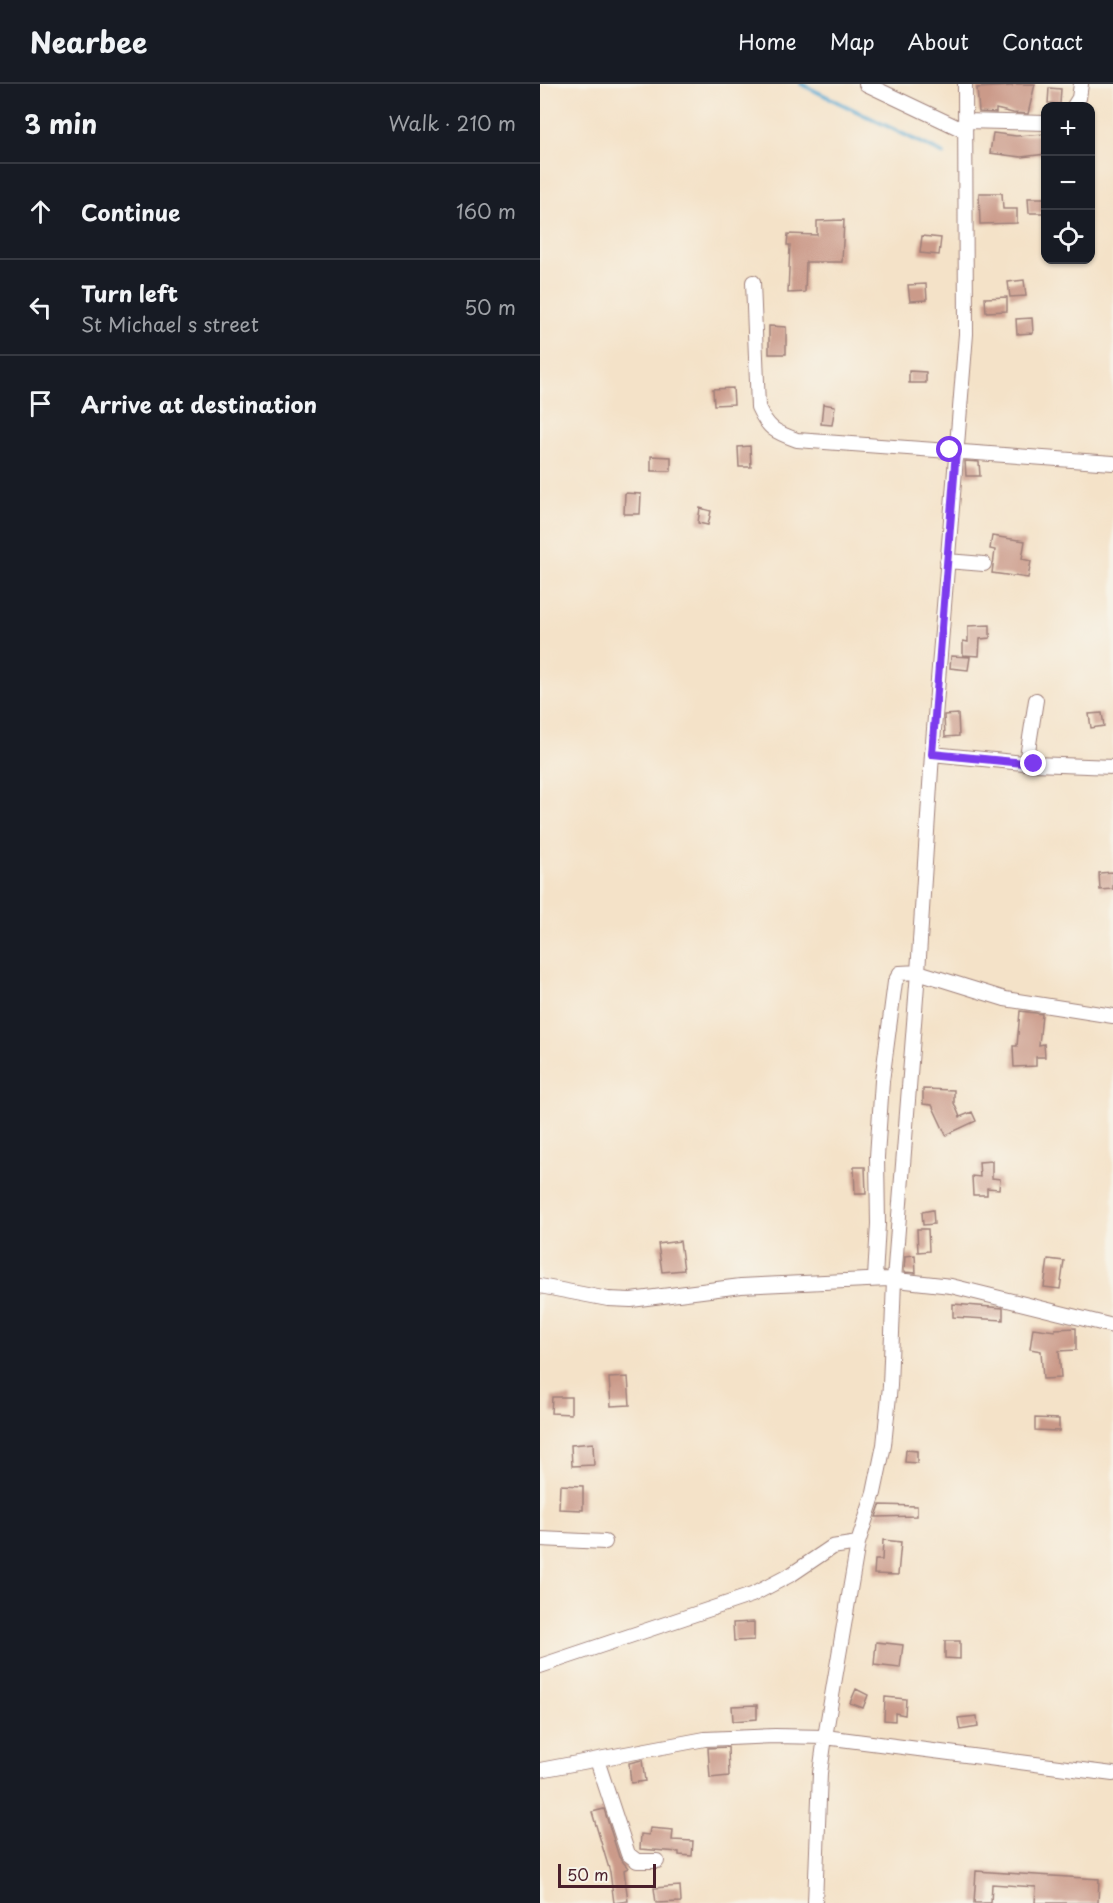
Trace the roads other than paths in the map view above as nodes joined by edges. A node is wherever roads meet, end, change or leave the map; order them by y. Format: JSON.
{"nodes":[{"id":1,"x":866,"y":84,"type":"edge"},
{"id":2,"x":965,"y":84,"type":"edge"},
{"id":3,"x":1081,"y":84,"type":"edge"},
{"id":4,"x":1077,"y":102,"type":"edge"},
{"id":5,"x":1041,"y":123,"type":"edge"},
{"id":6,"x":965,"y":126,"type":"junction"},
{"id":7,"x":753,"y":282,"type":"dead end"},
{"id":8,"x":949,"y":450,"type":"junction"},
{"id":9,"x":1113,"y":463,"type":"edge"},
{"id":10,"x":947,"y":561,"type":"junction"},
{"id":11,"x":984,"y":564,"type":"dead end"},
{"id":12,"x":1036,"y":700,"type":"dead end"},
{"id":13,"x":932,"y":754,"type":"junction"},
{"id":14,"x":1026,"y":763,"type":"junction"},
{"id":15,"x":1113,"y":767,"type":"edge"},
{"id":16,"x":912,"y":972,"type":"junction"},
{"id":17,"x":1113,"y":1016,"type":"edge"},
{"id":18,"x":884,"y":1279,"type":"junction"},
{"id":19,"x":540,"y":1286,"type":"edge"},
{"id":20,"x":1113,"y":1326,"type":"edge"},
{"id":21,"x":540,"y":1539,"type":"edge"},
{"id":22,"x":605,"y":1542,"type":"dead end"},
{"id":23,"x":858,"y":1543,"type":"junction"},
{"id":24,"x":540,"y":1666,"type":"edge"},
{"id":25,"x":825,"y":1737,"type":"junction"},
{"id":26,"x":597,"y":1760,"type":"junction"},
{"id":27,"x":540,"y":1770,"type":"edge"},
{"id":28,"x":1113,"y":1774,"type":"edge"},
{"id":29,"x":657,"y":1861,"type":"dead end"},
{"id":30,"x":815,"y":1903,"type":"edge"}],
"edges":[{"from":1,"to":6,"type":"street"},
{"from":2,"to":6,"type":"street"},
{"from":3,"to":4,"type":"street"},
{"from":5,"to":6,"type":"street"},
{"from":6,"to":8,"type":"street"},
{"from":7,"to":8,"type":"street"},
{"from":8,"to":9,"type":"street"},
{"from":8,"to":10,"type":"street"},
{"from":10,"to":11,"type":"street"},
{"from":10,"to":13,"type":"street"},
{"from":12,"to":14,"type":"street"},
{"from":13,"to":14,"type":"street"},
{"from":13,"to":16,"type":"street"},
{"from":14,"to":15,"type":"street"},
{"from":16,"to":17,"type":"street"},
{"from":16,"to":18,"type":"street"},
{"from":16,"to":18,"type":"street"},
{"from":18,"to":19,"type":"street"},
{"from":18,"to":20,"type":"street"},
{"from":18,"to":23,"type":"street"},
{"from":21,"to":22,"type":"street"},
{"from":23,"to":24,"type":"street"},
{"from":23,"to":25,"type":"street"},
{"from":25,"to":26,"type":"street"},
{"from":25,"to":28,"type":"street"},
{"from":25,"to":30,"type":"street"},
{"from":26,"to":27,"type":"street"},
{"from":26,"to":29,"type":"street"}]}
